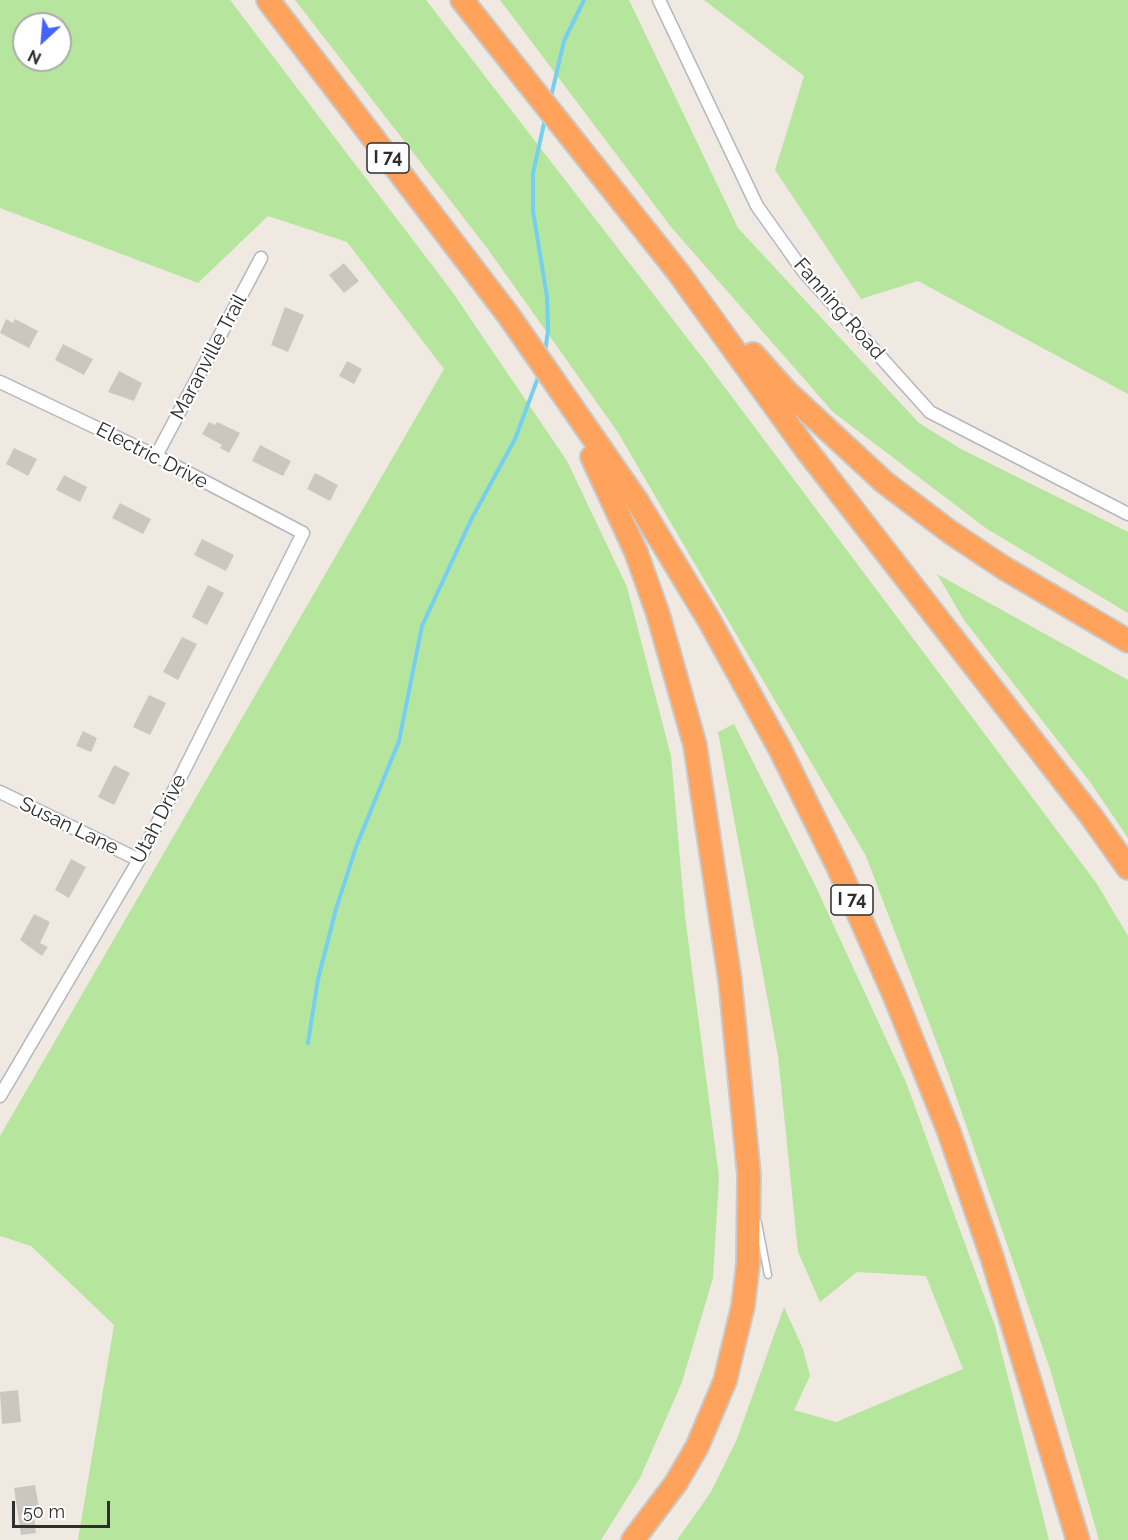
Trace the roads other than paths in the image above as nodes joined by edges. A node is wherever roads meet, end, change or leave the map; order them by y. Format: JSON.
{"nodes":[{"id":1,"x":268,"y":0,"type":"edge"},
{"id":2,"x":462,"y":0,"type":"edge"},
{"id":3,"x":659,"y":0,"type":"edge"},
{"id":4,"x":261,"y":258,"type":"dead end"},
{"id":5,"x":678,"y":272,"type":"junction"},
{"id":6,"x":509,"y":316,"type":"junction"},
{"id":7,"x":0,"y":382,"type":"edge"},
{"id":8,"x":156,"y":456,"type":"junction"},
{"id":9,"x":1128,"y":514,"type":"edge"},
{"id":10,"x":303,"y":533,"type":"joint"},
{"id":11,"x":1128,"y":641,"type":"edge"},
{"id":12,"x":0,"y":792,"type":"edge"},
{"id":13,"x":139,"y":860,"type":"junction"},
{"id":14,"x":1128,"y":868,"type":"edge"},
{"id":15,"x":0,"y":1096,"type":"edge"},
{"id":16,"x":749,"y":1175,"type":"junction"},
{"id":17,"x":768,"y":1275,"type":"dead end"},
{"id":18,"x":633,"y":1540,"type":"edge"},
{"id":19,"x":1078,"y":1540,"type":"edge"}],
"edges":[{"from":1,"to":6,"type":"highway","number":"I 74"},
{"from":2,"to":5,"type":"highway"},
{"from":3,"to":9,"type":"street","name":"Fanning Road"},
{"from":4,"to":8,"type":"street","name":"Maranville Trail"},
{"from":5,"to":11,"type":"highway"},
{"from":5,"to":14,"type":"highway"},
{"from":6,"to":16,"type":"highway"},
{"from":6,"to":19,"type":"highway","number":"I 74"},
{"from":7,"to":8,"type":"street","name":"Electric Drive"},
{"from":8,"to":10,"type":"street","name":"Electric Drive"},
{"from":10,"to":13,"type":"street","name":"Utah Drive"},
{"from":12,"to":13,"type":"street","name":"Susan Lane"},
{"from":13,"to":15,"type":"street","name":"Utah Drive"},
{"from":16,"to":17,"type":"lane"},
{"from":16,"to":18,"type":"highway"}]}
